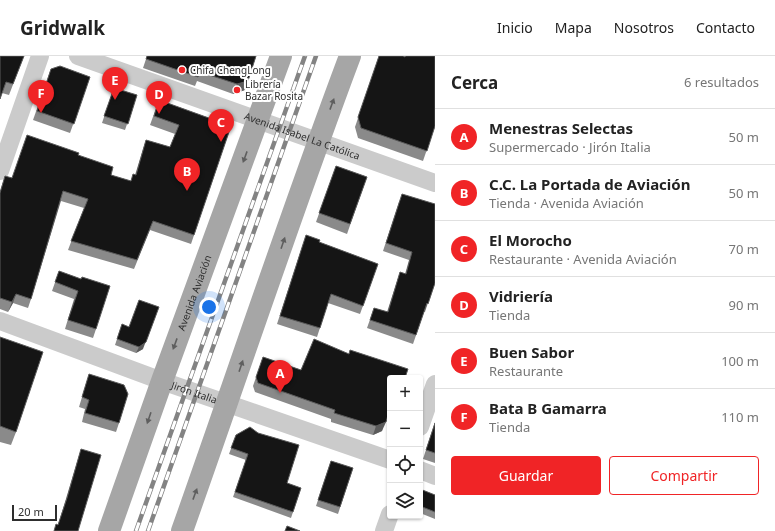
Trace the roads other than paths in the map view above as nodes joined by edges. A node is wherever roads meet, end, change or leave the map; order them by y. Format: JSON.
{"nodes":[{"id":1,"x":40,"y":56,"type":"edge"},
{"id":2,"x":78,"y":56,"type":"edge"},
{"id":3,"x":281,"y":56,"type":"edge"},
{"id":4,"x":350,"y":56,"type":"edge"},
{"id":5,"x":258,"y":120,"type":"junction"},
{"id":6,"x":318,"y":140,"type":"junction"},
{"id":7,"x":0,"y":171,"type":"edge"},
{"id":8,"x":435,"y":183,"type":"edge"},
{"id":9,"x":0,"y":321,"type":"edge"},
{"id":10,"x":162,"y":381,"type":"junction"},
{"id":11,"x":435,"y":384,"type":"edge"},
{"id":12,"x":228,"y":403,"type":"junction"},
{"id":13,"x":423,"y":419,"type":"edge"},
{"id":14,"x":387,"y":459,"type":"edge"},
{"id":15,"x":423,"y":471,"type":"edge"},
{"id":16,"x":435,"y":476,"type":"edge"},
{"id":17,"x":388,"y":519,"type":"edge"},
{"id":18,"x":109,"y":531,"type":"edge"},
{"id":19,"x":182,"y":531,"type":"edge"},
{"id":20,"x":384,"y":531,"type":"edge"}],
"edges":[{"from":1,"to":7,"type":"street"},
{"from":2,"to":5,"type":"street","name":"Avenida Isabel La Católica"},
{"from":3,"to":5,"type":"main road","name":"Avenida Aviación"},
{"from":6,"to":4,"type":"main road","one_way":true},
{"from":5,"to":6,"type":"street","name":"Avenida Isabel La Católica"},
{"from":5,"to":10,"type":"main road","name":"Avenida Aviación","one_way":true},
{"from":6,"to":8,"type":"street","name":"Avenida Isabel La Católica"},
{"from":12,"to":6,"type":"main road","one_way":true},
{"from":9,"to":10,"type":"street","name":"Jirón Italia"},
{"from":10,"to":12,"type":"street","name":"Jirón Italia"},
{"from":10,"to":18,"type":"main road","name":"Avenida Aviación","one_way":true},
{"from":11,"to":13,"type":"street"},
{"from":12,"to":14,"type":"street","name":"Jirón Italia"},
{"from":19,"to":12,"type":"main road","one_way":true},
{"from":15,"to":16,"type":"street"},
{"from":17,"to":20,"type":"street"}]}
